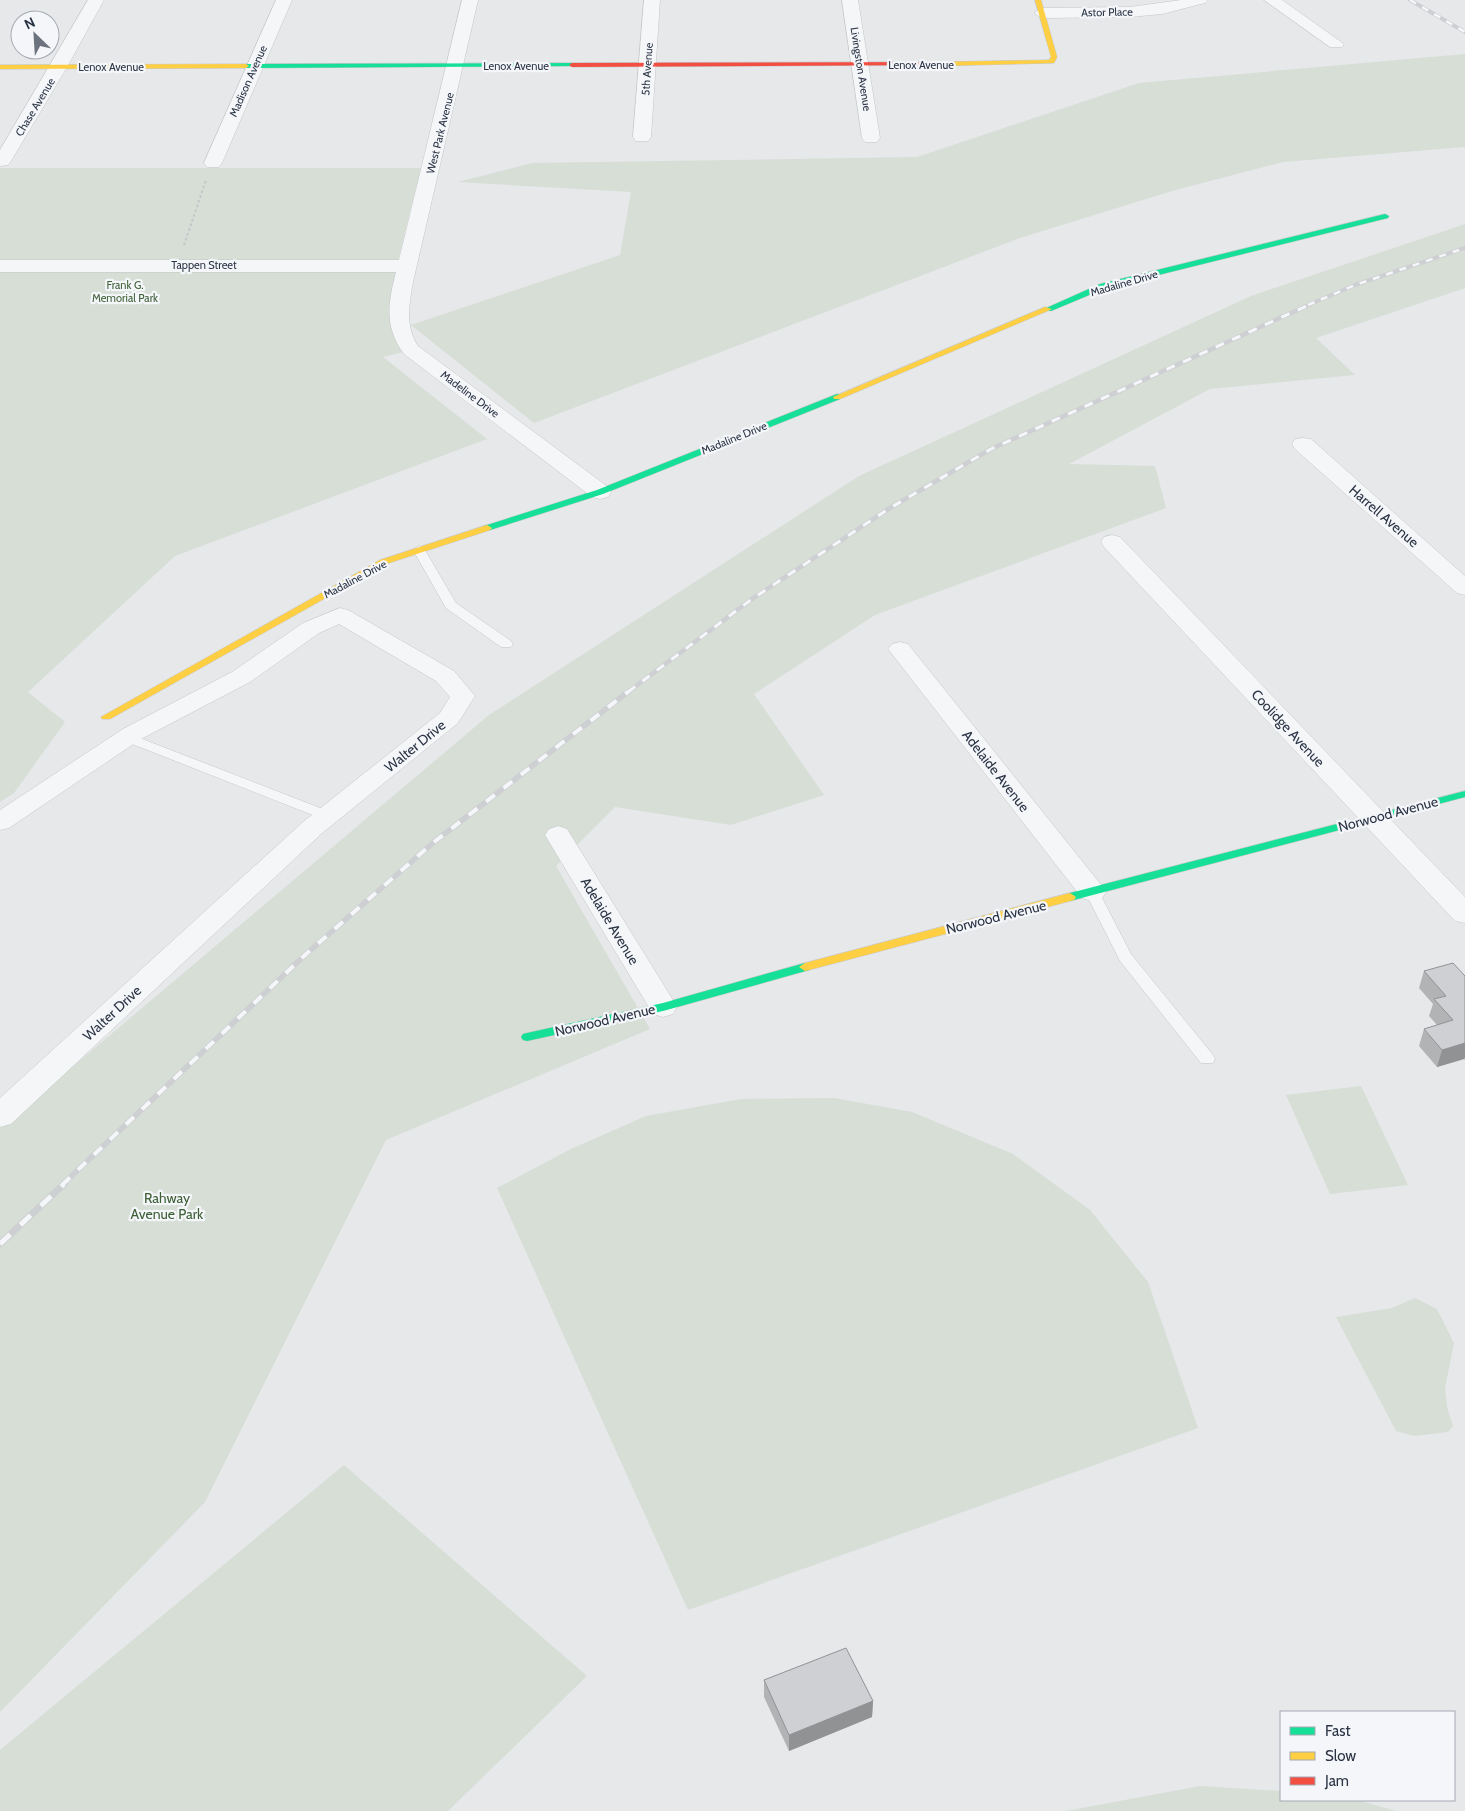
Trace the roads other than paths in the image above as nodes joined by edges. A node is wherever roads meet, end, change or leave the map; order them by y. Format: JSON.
{"nodes":[{"id":1,"x":96,"y":0,"type":"edge"},
{"id":2,"x":284,"y":0,"type":"edge"},
{"id":3,"x":470,"y":0,"type":"edge"},
{"id":4,"x":652,"y":0,"type":"edge"},
{"id":5,"x":850,"y":0,"type":"edge"},
{"id":6,"x":1200,"y":0,"type":"edge"},
{"id":7,"x":1272,"y":0,"type":"edge"},
{"id":8,"x":1040,"y":6,"type":"edge"},
{"id":9,"x":1336,"y":44,"type":"dead end"},
{"id":10,"x":862,"y":65,"type":"junction"},
{"id":11,"x":255,"y":66,"type":"junction"},
{"id":12,"x":456,"y":66,"type":"junction"},
{"id":13,"x":647,"y":66,"type":"junction"},
{"id":14,"x":0,"y":67,"type":"edge"},
{"id":15,"x":59,"y":67,"type":"junction"},
{"id":16,"x":642,"y":137,"type":"dead end"},
{"id":17,"x":871,"y":138,"type":"dead end"},
{"id":18,"x":2,"y":161,"type":"dead end"},
{"id":19,"x":213,"y":163,"type":"road end"},
{"id":20,"x":1385,"y":216,"type":"dead end"},
{"id":21,"x":0,"y":266,"type":"edge"},
{"id":22,"x":408,"y":266,"type":"junction"},
{"id":23,"x":1303,"y":444,"type":"dead end"},
{"id":24,"x":600,"y":492,"type":"junction"},
{"id":25,"x":1112,"y":542,"type":"dead end"},
{"id":26,"x":419,"y":550,"type":"junction"},
{"id":27,"x":1465,"y":588,"type":"edge"},
{"id":28,"x":506,"y":644,"type":"dead end"},
{"id":29,"x":900,"y":649,"type":"dead end"},
{"id":30,"x":106,"y":717,"type":"dead end"},
{"id":31,"x":127,"y":737,"type":"junction"},
{"id":32,"x":1465,"y":794,"type":"edge"},
{"id":33,"x":328,"y":816,"type":"junction"},
{"id":34,"x":1374,"y":818,"type":"junction"},
{"id":35,"x":0,"y":822,"type":"edge"},
{"id":36,"x":558,"y":834,"type":"dead end"},
{"id":37,"x":1092,"y":892,"type":"junction"},
{"id":38,"x":1465,"y":914,"type":"edge"},
{"id":39,"x":663,"y":1007,"type":"junction"},
{"id":40,"x":527,"y":1037,"type":"dead end"},
{"id":41,"x":1207,"y":1059,"type":"dead end"},
{"id":42,"x":0,"y":1116,"type":"edge"}],
"edges":[{"from":1,"to":15,"type":"street","name":"Chase Avenue"},
{"from":2,"to":11,"type":"street","name":"Madison Avenue"},
{"from":3,"to":12,"type":"street","name":"West Park Avenue"},
{"from":4,"to":13,"type":"street","name":"5th Avenue"},
{"from":5,"to":10,"type":"street","name":"Livingston Avenue"},
{"from":6,"to":8,"type":"street","name":"Astor Place"},
{"from":7,"to":9,"type":"street"},
{"from":8,"to":10,"type":"street","name":"Lenox Avenue"},
{"from":10,"to":13,"type":"street","name":"Lenox Avenue"},
{"from":10,"to":17,"type":"street","name":"Livingston Avenue"},
{"from":11,"to":12,"type":"street","name":"Lenox Avenue"},
{"from":11,"to":15,"type":"street","name":"Lenox Avenue"},
{"from":11,"to":19,"type":"street","name":"Madison Avenue"},
{"from":12,"to":13,"type":"street","name":"Lenox Avenue"},
{"from":12,"to":22,"type":"street","name":"West Park Avenue"},
{"from":13,"to":16,"type":"street","name":"5th Avenue"},
{"from":14,"to":15,"type":"street","name":"Lenox Avenue"},
{"from":15,"to":18,"type":"street","name":"Chase Avenue"},
{"from":20,"to":24,"type":"street","name":"Madaline Drive"},
{"from":21,"to":22,"type":"street","name":"Tappen Street"},
{"from":22,"to":24,"type":"street","name":"Madeline Drive"},
{"from":23,"to":27,"type":"street","name":"Harrell Avenue"},
{"from":24,"to":26,"type":"street","name":"Madaline Drive"},
{"from":25,"to":34,"type":"street","name":"Coolidge Avenue"},
{"from":26,"to":28,"type":"lane"},
{"from":26,"to":30,"type":"street","name":"Madaline Drive"},
{"from":29,"to":37,"type":"street","name":"Adelaide Avenue"},
{"from":31,"to":33,"type":"lane"},
{"from":31,"to":33,"type":"street","name":"Walter Drive"},
{"from":31,"to":35,"type":"street","name":"Walter Drive"},
{"from":32,"to":34,"type":"street","name":"Norwood Avenue"},
{"from":33,"to":42,"type":"street","name":"Walter Drive"},
{"from":34,"to":37,"type":"street","name":"Norwood Avenue"},
{"from":34,"to":38,"type":"street","name":"Coolidge Avenue"},
{"from":36,"to":39,"type":"street","name":"Adelaide Avenue"},
{"from":37,"to":39,"type":"street","name":"Norwood Avenue"},
{"from":37,"to":41,"type":"lane"},
{"from":39,"to":40,"type":"street","name":"Norwood Avenue"}]}
